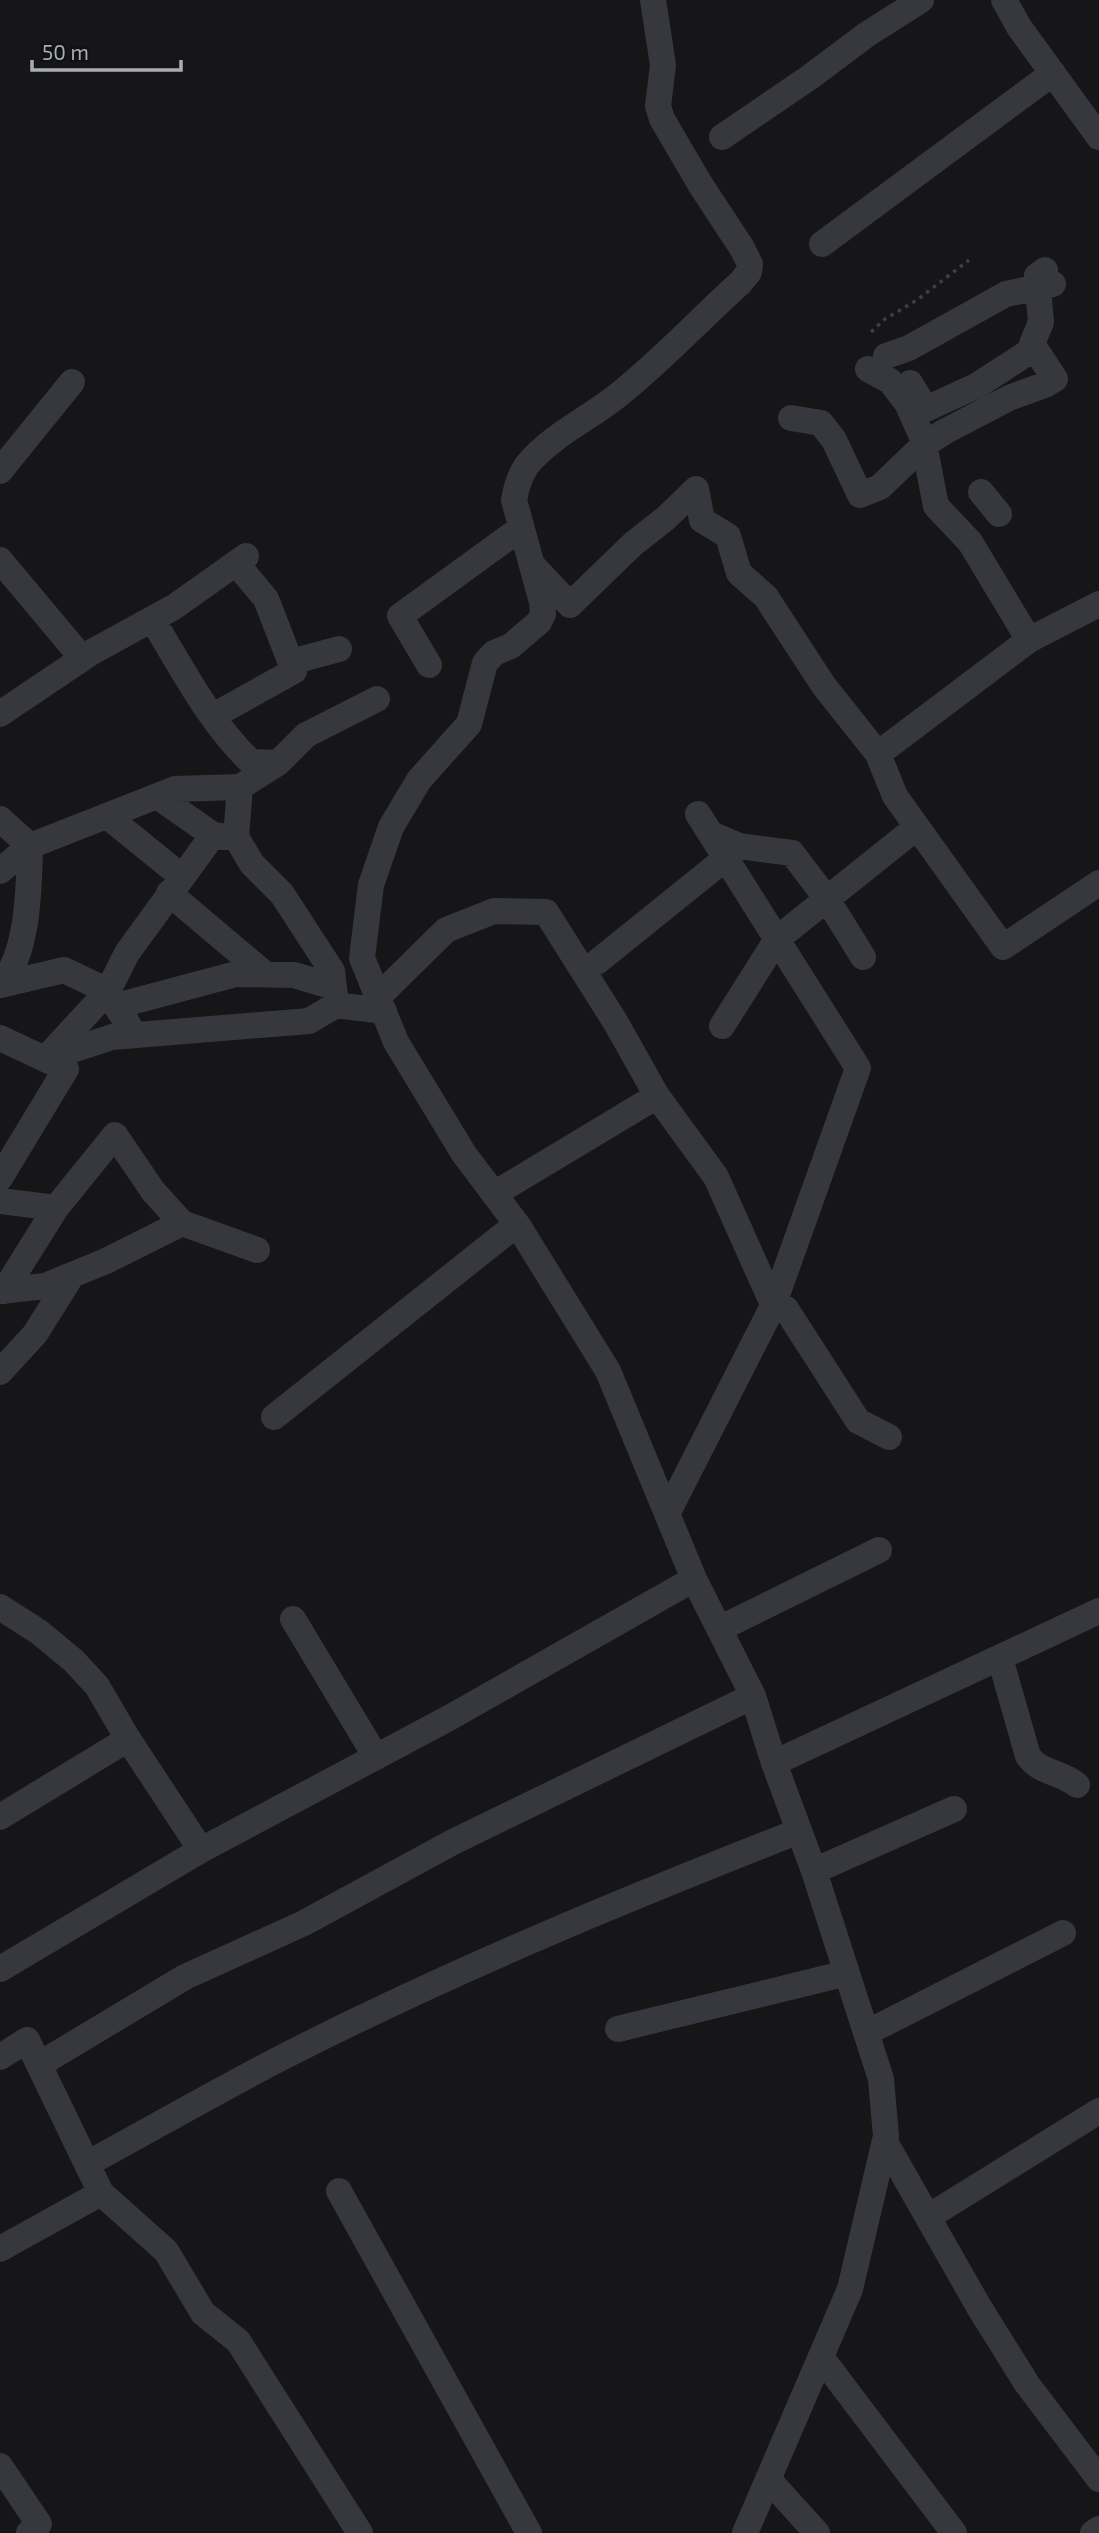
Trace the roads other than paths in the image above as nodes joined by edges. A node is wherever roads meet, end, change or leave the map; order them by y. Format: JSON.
{"nodes":[{"id":1,"x":653,"y":0,"type":"edge"},
{"id":2,"x":921,"y":0,"type":"edge"},
{"id":3,"x":1004,"y":0,"type":"edge"},
{"id":4,"x":1053,"y":73,"type":"junction"},
{"id":5,"x":722,"y":137,"type":"dead end"},
{"id":6,"x":1099,"y":137,"type":"edge"},
{"id":7,"x":822,"y":244,"type":"dead end"},
{"id":8,"x":1035,"y":348,"type":"junction"},
{"id":9,"x":878,"y":362,"type":"junction"},
{"id":10,"x":72,"y":382,"type":"dead end"},
{"id":11,"x":791,"y":418,"type":"dead end"},
{"id":12,"x":925,"y":445,"type":"junction"},
{"id":13,"x":0,"y":471,"type":"edge"},
{"id":14,"x":981,"y":492,"type":"dead end"},
{"id":15,"x":999,"y":514,"type":"dead end"},
{"id":16,"x":522,"y":528,"type":"junction"},
{"id":17,"x":0,"y":560,"type":"edge"},
{"id":18,"x":532,"y":565,"type":"junction"},
{"id":19,"x":1099,"y":604,"type":"edge"},
{"id":20,"x":152,"y":619,"type":"junction"},
{"id":21,"x":1029,"y":640,"type":"junction"},
{"id":22,"x":339,"y":649,"type":"dead end"},
{"id":23,"x":82,"y":658,"type":"junction"},
{"id":24,"x":291,"y":662,"type":"junction"},
{"id":25,"x":429,"y":665,"type":"dead end"},
{"id":26,"x":377,"y":699,"type":"dead end"},
{"id":27,"x":2,"y":708,"type":"edge"},
{"id":28,"x":213,"y":716,"type":"junction"},
{"id":29,"x":878,"y":754,"type":"junction"},
{"id":30,"x":278,"y":763,"type":"junction"},
{"id":31,"x":240,"y":787,"type":"junction"},
{"id":32,"x":157,"y":796,"type":"junction"},
{"id":33,"x":107,"y":816,"type":"junction"},
{"id":34,"x":0,"y":819,"type":"edge"},
{"id":35,"x":917,"y":827,"type":"junction"},
{"id":36,"x":224,"y":836,"type":"junction"},
{"id":37,"x":30,"y":846,"type":"junction"},
{"id":38,"x":726,"y":858,"type":"junction"},
{"id":39,"x":0,"y":871,"type":"edge"},
{"id":40,"x":1099,"y":883,"type":"edge"},
{"id":41,"x":175,"y":885,"type":"junction"},
{"id":42,"x":827,"y":900,"type":"junction"},
{"id":43,"x":777,"y":939,"type":"junction"},
{"id":44,"x":863,"y":957,"type":"dead end"},
{"id":45,"x":597,"y":962,"type":"dead end"},
{"id":46,"x":265,"y":974,"type":"junction"},
{"id":47,"x":0,"y":985,"type":"edge"},
{"id":48,"x":108,"y":991,"type":"junction"},
{"id":49,"x":335,"y":996,"type":"junction"},
{"id":50,"x":381,"y":1004,"type":"junction"},
{"id":51,"x":723,"y":1026,"type":"dead end"},
{"id":52,"x":135,"y":1035,"type":"junction"},
{"id":53,"x":0,"y":1038,"type":"edge"},
{"id":54,"x":45,"y":1059,"type":"junction"},
{"id":55,"x":657,"y":1096,"type":"junction"},
{"id":56,"x":0,"y":1178,"type":"edge"},
{"id":57,"x":494,"y":1194,"type":"junction"},
{"id":58,"x":0,"y":1201,"type":"edge"},
{"id":59,"x":56,"y":1208,"type":"junction"},
{"id":60,"x":182,"y":1223,"type":"junction"},
{"id":61,"x":517,"y":1224,"type":"junction"},
{"id":62,"x":257,"y":1250,"type":"dead end"},
{"id":63,"x":72,"y":1275,"type":"junction"},
{"id":64,"x":2,"y":1291,"type":"edge"},
{"id":65,"x":775,"y":1302,"type":"junction"},
{"id":66,"x":0,"y":1372,"type":"edge"},
{"id":67,"x":274,"y":1418,"type":"dead end"},
{"id":68,"x":889,"y":1437,"type":"dead end"},
{"id":69,"x":667,"y":1514,"type":"junction"},
{"id":70,"x":879,"y":1550,"type":"dead end"},
{"id":71,"x":694,"y":1579,"type":"junction"},
{"id":72,"x":0,"y":1607,"type":"edge"},
{"id":73,"x":1099,"y":1611,"type":"edge"},
{"id":74,"x":293,"y":1619,"type":"dead end"},
{"id":75,"x":719,"y":1629,"type":"junction"},
{"id":76,"x":1000,"y":1658,"type":"junction"},
{"id":77,"x":753,"y":1696,"type":"junction"},
{"id":78,"x":128,"y":1739,"type":"junction"},
{"id":79,"x":376,"y":1757,"type":"junction"},
{"id":80,"x":774,"y":1763,"type":"junction"},
{"id":81,"x":1077,"y":1785,"type":"dead end"},
{"id":82,"x":954,"y":1809,"type":"dead end"},
{"id":83,"x":0,"y":1817,"type":"edge"},
{"id":84,"x":799,"y":1831,"type":"junction"},
{"id":85,"x":201,"y":1850,"type":"junction"},
{"id":86,"x":814,"y":1871,"type":"junction"},
{"id":87,"x":1063,"y":1933,"type":"dead end"},
{"id":88,"x":0,"y":1969,"type":"edge"},
{"id":89,"x":846,"y":1973,"type":"junction"},
{"id":90,"x":618,"y":2029,"type":"dead end"},
{"id":91,"x":866,"y":2033,"type":"junction"},
{"id":92,"x":0,"y":2057,"type":"edge"},
{"id":93,"x":40,"y":2064,"type":"junction"},
{"id":94,"x":1099,"y":2111,"type":"edge"},
{"id":95,"x":885,"y":2143,"type":"junction"},
{"id":96,"x":87,"y":2164,"type":"junction"},
{"id":97,"x":339,"y":2191,"type":"dead end"},
{"id":98,"x":101,"y":2193,"type":"junction"},
{"id":99,"x":928,"y":2217,"type":"junction"},
{"id":100,"x":0,"y":2249,"type":"edge"},
{"id":101,"x":821,"y":2357,"type":"junction"},
{"id":102,"x":0,"y":2466,"type":"edge"},
{"id":103,"x":768,"y":2479,"type":"junction"},
{"id":104,"x":1099,"y":2479,"type":"edge"},
{"id":105,"x":1099,"y":2529,"type":"edge"},
{"id":106,"x":29,"y":2533,"type":"edge"},
{"id":107,"x":360,"y":2533,"type":"edge"},
{"id":108,"x":529,"y":2533,"type":"edge"},
{"id":109,"x":745,"y":2533,"type":"edge"},
{"id":110,"x":817,"y":2533,"type":"edge"},
{"id":111,"x":954,"y":2533,"type":"edge"},
{"id":112,"x":1093,"y":2533,"type":"edge"}],
"edges":[{"from":1,"to":16,"type":"street"},
{"from":2,"to":5,"type":"street"},
{"from":3,"to":4,"type":"street"},
{"from":4,"to":6,"type":"street"},
{"from":4,"to":7,"type":"street"},
{"from":8,"to":9,"type":"street"},
{"from":8,"to":9,"type":"street"},
{"from":8,"to":12,"type":"street"},
{"from":9,"to":12,"type":"street"},
{"from":10,"to":13,"type":"street"},
{"from":11,"to":12,"type":"street"},
{"from":12,"to":21,"type":"street"},
{"from":14,"to":15,"type":"street"},
{"from":16,"to":18,"type":"street"},
{"from":16,"to":25,"type":"street"},
{"from":17,"to":23,"type":"street"},
{"from":18,"to":29,"type":"street"},
{"from":18,"to":50,"type":"street"},
{"from":19,"to":21,"type":"street"},
{"from":20,"to":23,"type":"street"},
{"from":20,"to":24,"type":"street"},
{"from":20,"to":28,"type":"street"},
{"from":21,"to":29,"type":"street"},
{"from":22,"to":24,"type":"street"},
{"from":23,"to":27,"type":"street"},
{"from":24,"to":28,"type":"street"},
{"from":26,"to":30,"type":"street"},
{"from":28,"to":30,"type":"street"},
{"from":29,"to":35,"type":"street"},
{"from":30,"to":31,"type":"street"},
{"from":31,"to":32,"type":"street"},
{"from":31,"to":36,"type":"street"},
{"from":32,"to":33,"type":"street"},
{"from":32,"to":36,"type":"street"},
{"from":33,"to":37,"type":"street"},
{"from":33,"to":41,"type":"street"},
{"from":34,"to":37,"type":"street"},
{"from":35,"to":40,"type":"street"},
{"from":35,"to":42,"type":"street"},
{"from":36,"to":41,"type":"street"},
{"from":36,"to":49,"type":"street"},
{"from":37,"to":39,"type":"street"},
{"from":37,"to":47,"type":"street"},
{"from":38,"to":42,"type":"street"},
{"from":38,"to":43,"type":"street"},
{"from":38,"to":45,"type":"street"},
{"from":41,"to":46,"type":"street"},
{"from":41,"to":48,"type":"street"},
{"from":42,"to":43,"type":"street"},
{"from":42,"to":44,"type":"street"},
{"from":43,"to":51,"type":"street"},
{"from":43,"to":65,"type":"street"},
{"from":46,"to":49,"type":"street"},
{"from":46,"to":52,"type":"street"},
{"from":47,"to":48,"type":"street"},
{"from":48,"to":54,"type":"street"},
{"from":49,"to":50,"type":"street"},
{"from":49,"to":52,"type":"street"},
{"from":50,"to":55,"type":"street"},
{"from":50,"to":57,"type":"street"},
{"from":52,"to":54,"type":"street"},
{"from":53,"to":54,"type":"street"},
{"from":54,"to":56,"type":"street"},
{"from":55,"to":57,"type":"street"},
{"from":55,"to":65,"type":"street"},
{"from":57,"to":61,"type":"street"},
{"from":58,"to":59,"type":"street"},
{"from":59,"to":60,"type":"street"},
{"from":59,"to":64,"type":"street"},
{"from":60,"to":62,"type":"street"},
{"from":60,"to":63,"type":"street"},
{"from":61,"to":67,"type":"street"},
{"from":61,"to":69,"type":"street"},
{"from":63,"to":64,"type":"street"},
{"from":63,"to":66,"type":"street"},
{"from":65,"to":68,"type":"street"},
{"from":65,"to":69,"type":"street"},
{"from":69,"to":71,"type":"street"},
{"from":70,"to":75,"type":"street"},
{"from":71,"to":75,"type":"street"},
{"from":71,"to":79,"type":"street"},
{"from":72,"to":78,"type":"street"},
{"from":73,"to":76,"type":"street"},
{"from":74,"to":79,"type":"street"},
{"from":75,"to":77,"type":"street"},
{"from":76,"to":80,"type":"street"},
{"from":76,"to":81,"type":"street"},
{"from":77,"to":80,"type":"street"},
{"from":77,"to":93,"type":"street"},
{"from":78,"to":83,"type":"street"},
{"from":78,"to":85,"type":"street"},
{"from":79,"to":85,"type":"street"},
{"from":80,"to":84,"type":"street"},
{"from":82,"to":86,"type":"street"},
{"from":84,"to":86,"type":"street"},
{"from":84,"to":96,"type":"street"},
{"from":85,"to":88,"type":"street"},
{"from":86,"to":89,"type":"street"},
{"from":87,"to":91,"type":"street"},
{"from":89,"to":90,"type":"street"},
{"from":89,"to":91,"type":"street"},
{"from":91,"to":95,"type":"street"},
{"from":92,"to":93,"type":"street"},
{"from":93,"to":96,"type":"street"},
{"from":94,"to":99,"type":"street"},
{"from":95,"to":99,"type":"street"},
{"from":95,"to":101,"type":"street"},
{"from":96,"to":98,"type":"street"},
{"from":97,"to":108,"type":"street"},
{"from":98,"to":100,"type":"street"},
{"from":98,"to":107,"type":"street"},
{"from":99,"to":104,"type":"street"},
{"from":101,"to":103,"type":"street"},
{"from":101,"to":111,"type":"street"},
{"from":102,"to":106,"type":"street"},
{"from":103,"to":109,"type":"street"},
{"from":103,"to":110,"type":"street"},
{"from":105,"to":112,"type":"street"}]}
